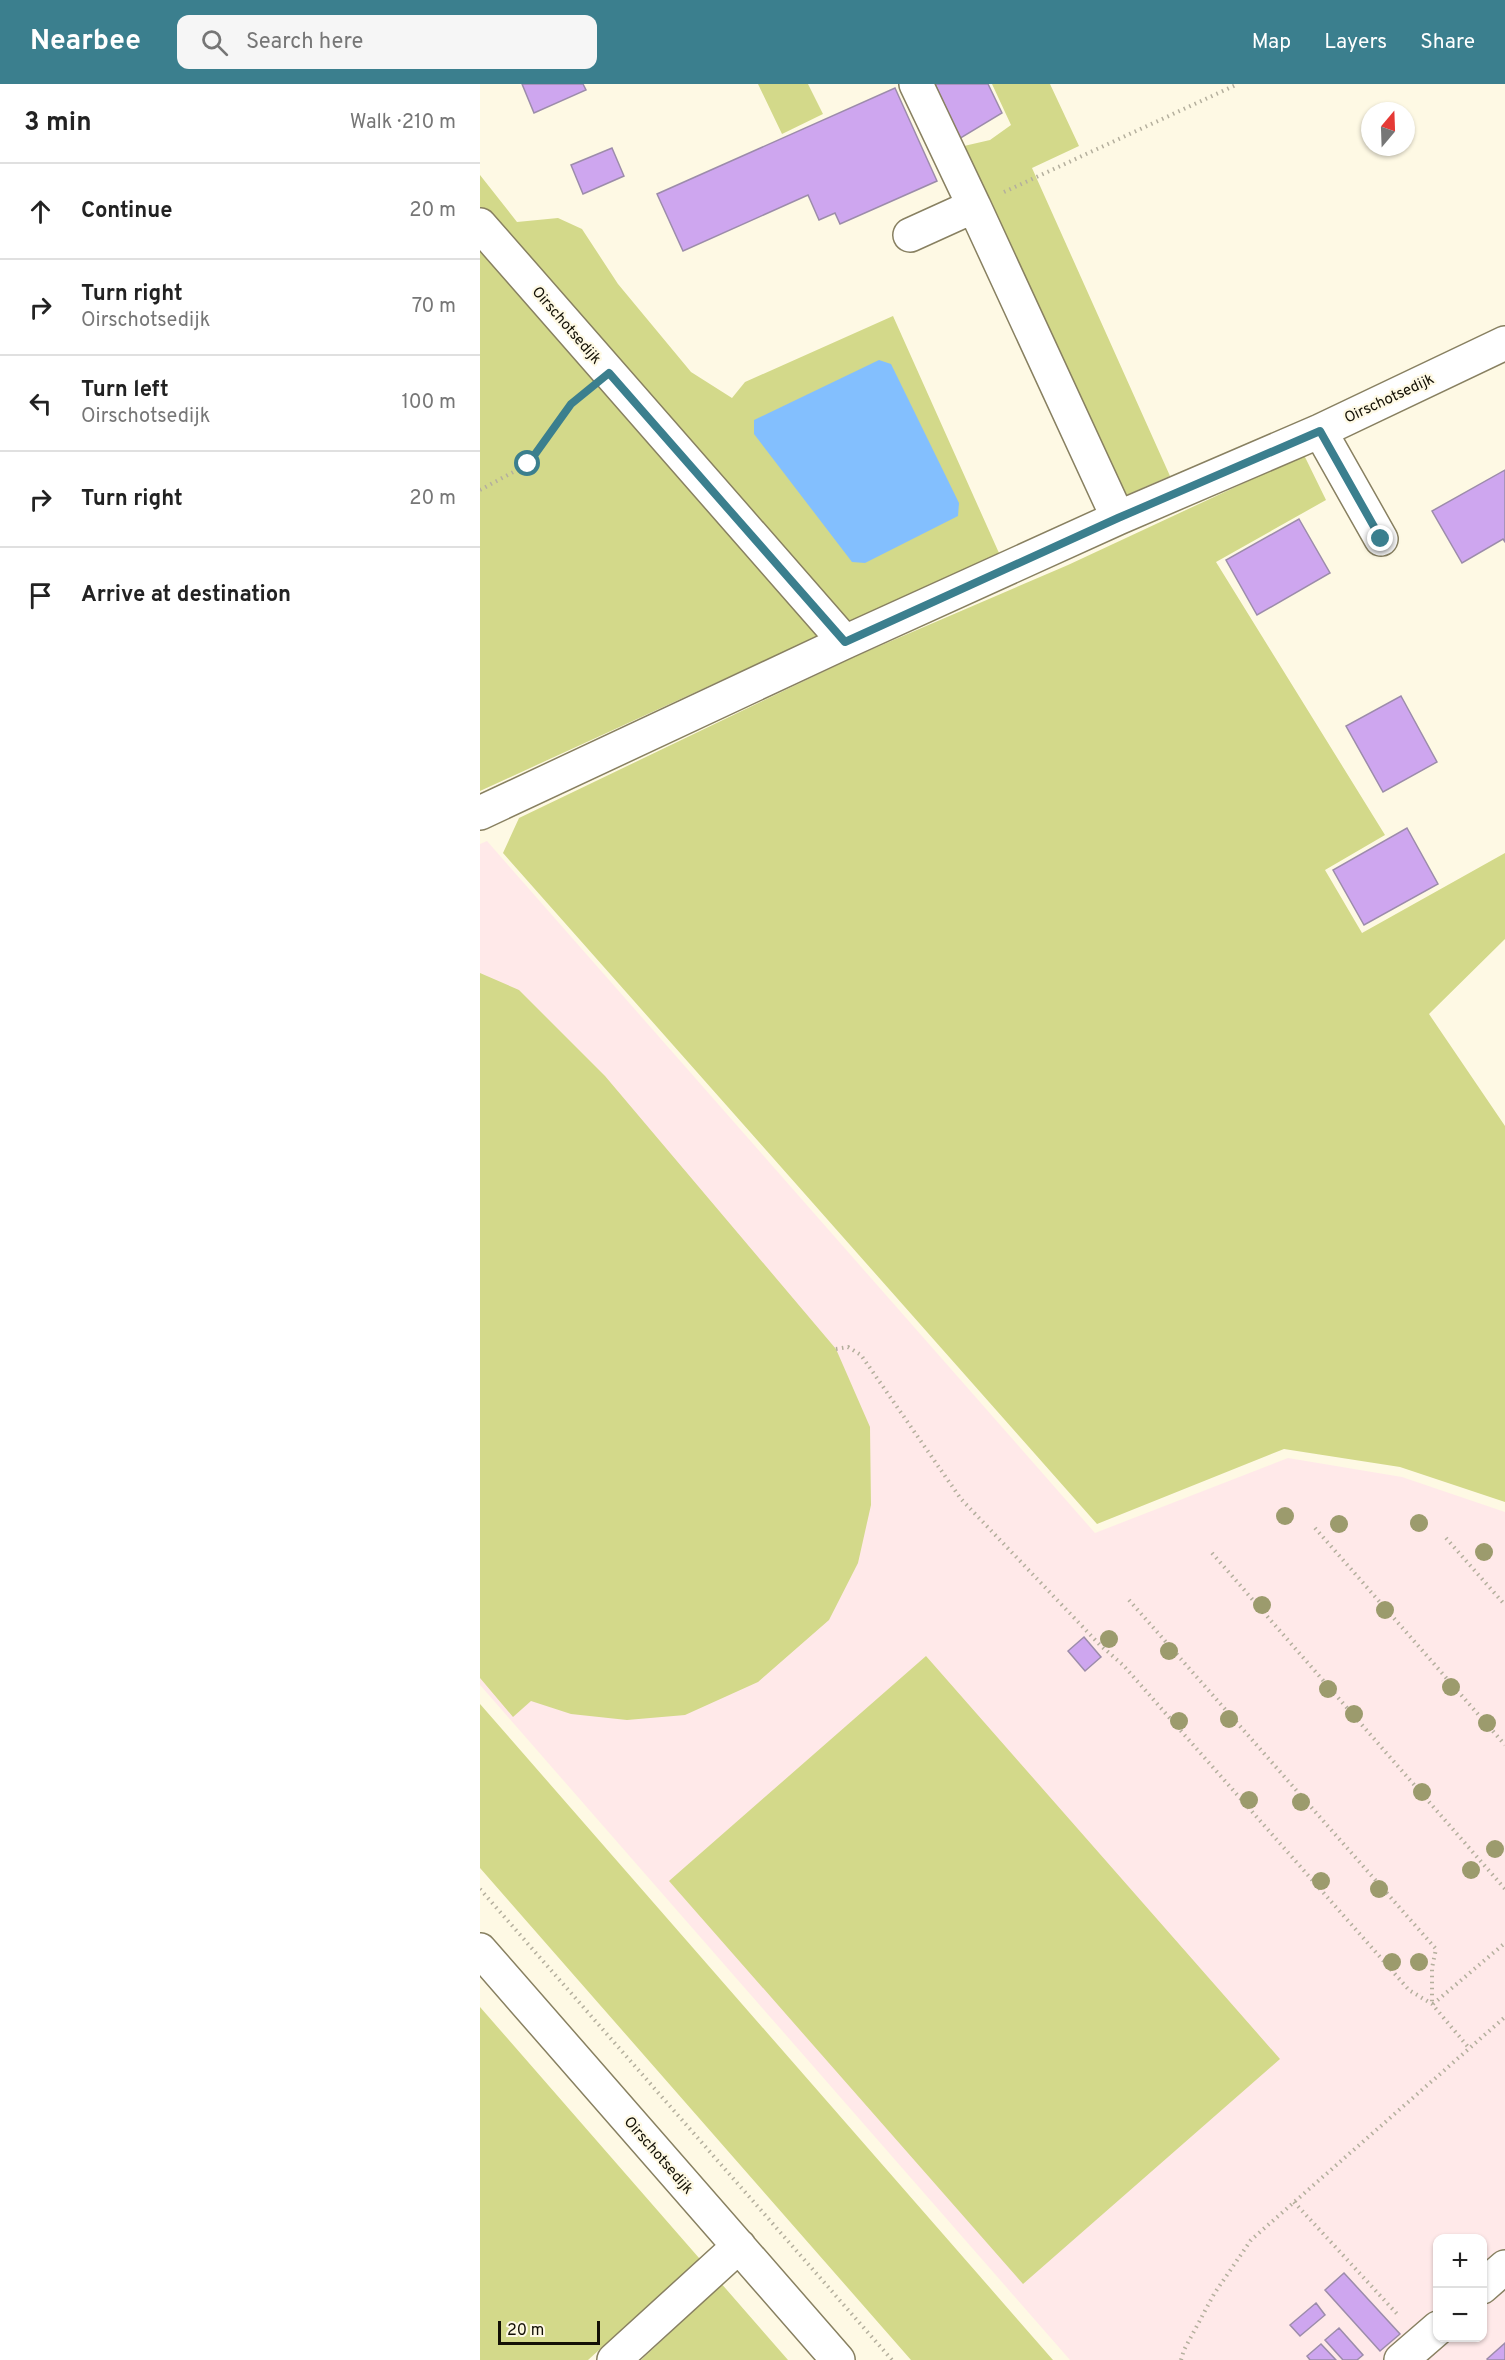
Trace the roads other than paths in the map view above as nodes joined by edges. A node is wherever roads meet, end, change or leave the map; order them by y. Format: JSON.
{"nodes":[{"id":1,"x":916,"y":84,"type":"edge"},
{"id":2,"x":974,"y":206,"type":"junction"},
{"id":3,"x":480,"y":225,"type":"edge"},
{"id":4,"x":910,"y":235,"type":"dead end"},
{"id":5,"x":1505,"y":344,"type":"edge"},
{"id":6,"x":1320,"y":431,"type":"junction"},
{"id":7,"x":1118,"y":518,"type":"junction"},
{"id":8,"x":1381,"y":539,"type":"dead end"},
{"id":9,"x":845,"y":642,"type":"junction"},
{"id":10,"x":480,"y":813,"type":"edge"},
{"id":11,"x":480,"y":1950,"type":"edge"},
{"id":12,"x":739,"y":2246,"type":"junction"},
{"id":13,"x":1505,"y":2267,"type":"edge"},
{"id":14,"x":1487,"y":2283,"type":"edge"},
{"id":15,"x":614,"y":2360,"type":"edge"},
{"id":16,"x":838,"y":2360,"type":"edge"}],
"edges":[{"from":1,"to":2,"type":"street"},
{"from":2,"to":4,"type":"street"},
{"from":2,"to":7,"type":"street"},
{"from":3,"to":9,"type":"street","name":"Oirschotsedijk"},
{"from":5,"to":6,"type":"street","name":"Oirschotsedijk"},
{"from":6,"to":7,"type":"street","name":"Oirschotsedijk"},
{"from":6,"to":8,"type":"street"},
{"from":7,"to":9,"type":"street","name":"Oirschotsedijk"},
{"from":9,"to":10,"type":"street","name":"Oirschotsedijk"},
{"from":11,"to":12,"type":"street","name":"Oirschotsedijk"},
{"from":12,"to":15,"type":"street"},
{"from":12,"to":16,"type":"street","name":"Oirschotsedijk"},
{"from":13,"to":14,"type":"street"}]}
